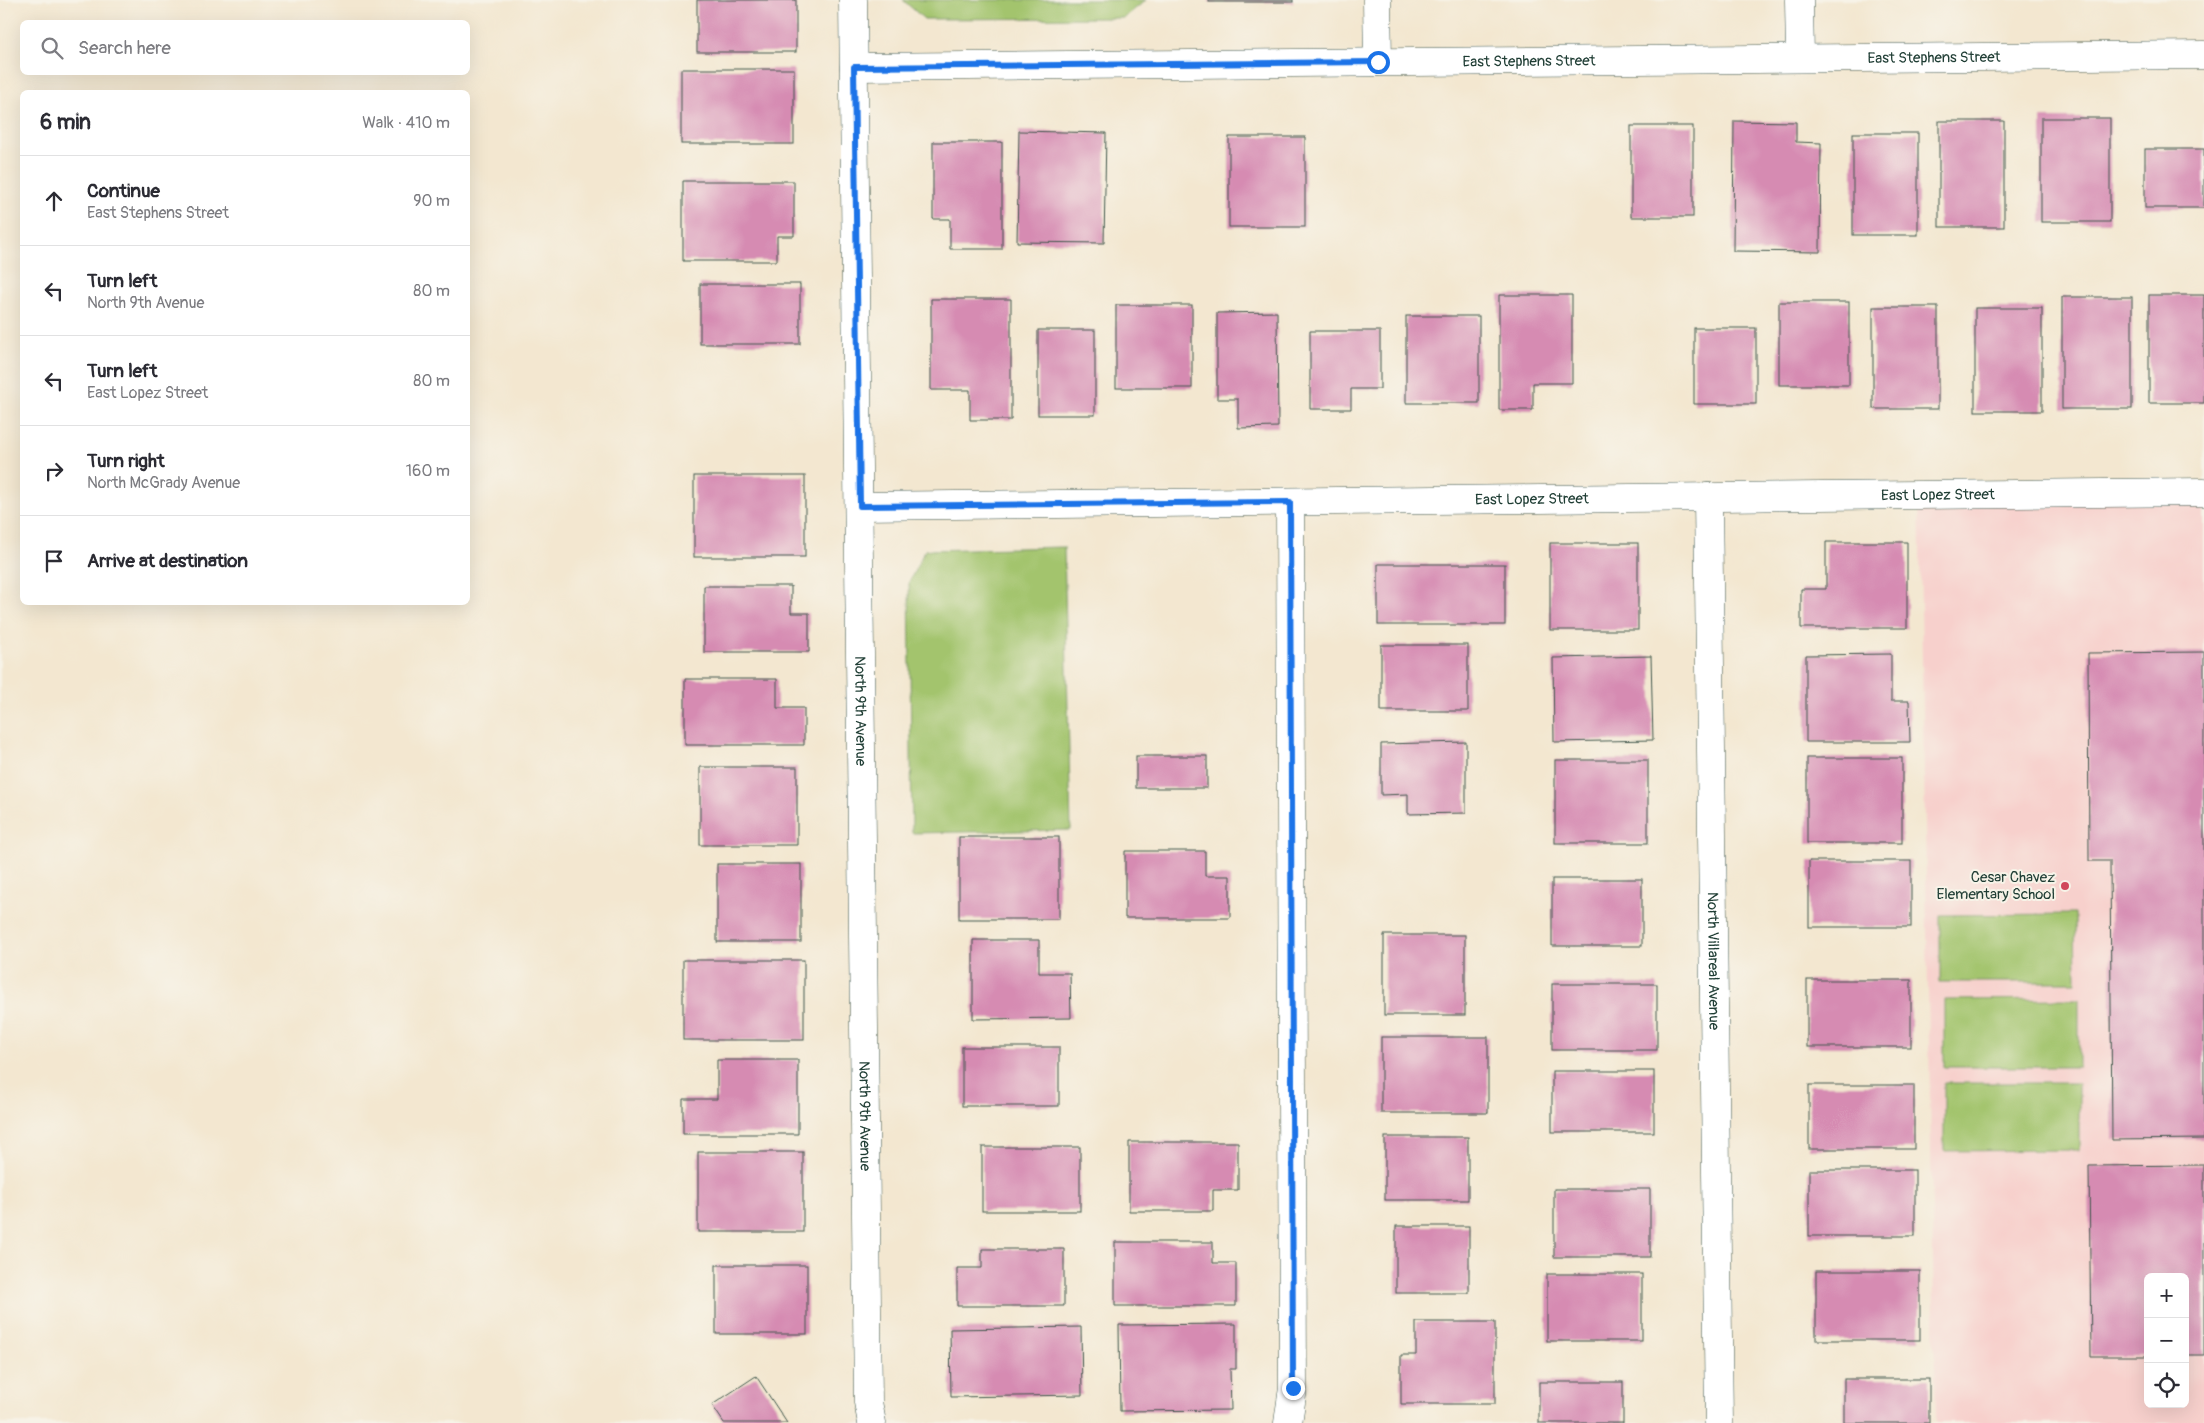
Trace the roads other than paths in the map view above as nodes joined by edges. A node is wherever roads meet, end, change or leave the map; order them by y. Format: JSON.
{"nodes":[{"id":1,"x":853,"y":0,"type":"edge"},
{"id":2,"x":1377,"y":0,"type":"edge"},
{"id":3,"x":1799,"y":0,"type":"edge"},
{"id":4,"x":2204,"y":55,"type":"edge"},
{"id":5,"x":1800,"y":58,"type":"junction"},
{"id":6,"x":1378,"y":62,"type":"junction"},
{"id":7,"x":854,"y":67,"type":"junction"},
{"id":8,"x":2204,"y":492,"type":"edge"},
{"id":9,"x":1708,"y":497,"type":"junction"},
{"id":10,"x":1290,"y":502,"type":"junction"},
{"id":11,"x":860,"y":506,"type":"junction"},
{"id":12,"x":872,"y":1423,"type":"edge"},
{"id":13,"x":1288,"y":1423,"type":"edge"},
{"id":14,"x":1720,"y":1423,"type":"edge"}],
"edges":[{"from":1,"to":7,"type":"street","name":"North 9th Avenue"},
{"from":2,"to":6,"type":"street"},
{"from":3,"to":5,"type":"street"},
{"from":4,"to":5,"type":"street","name":"East Stephens Street"},
{"from":5,"to":6,"type":"street","name":"East Stephens Street"},
{"from":6,"to":7,"type":"street","name":"East Stephens Street"},
{"from":7,"to":11,"type":"street","name":"North 9th Avenue"},
{"from":8,"to":9,"type":"street","name":"East Lopez Street"},
{"from":9,"to":10,"type":"street","name":"East Lopez Street"},
{"from":9,"to":14,"type":"street","name":"North Villareal Avenue"},
{"from":10,"to":11,"type":"street","name":"East Lopez Street"},
{"from":10,"to":13,"type":"street"},
{"from":11,"to":12,"type":"street","name":"North 9th Avenue"}]}
